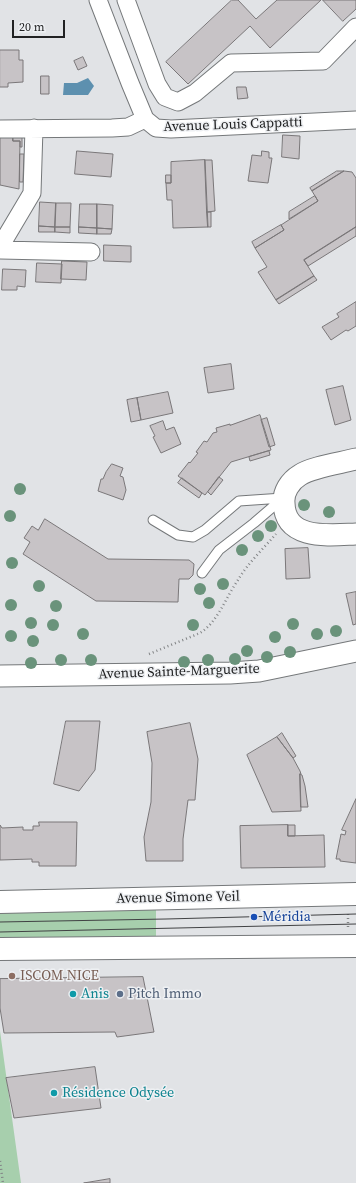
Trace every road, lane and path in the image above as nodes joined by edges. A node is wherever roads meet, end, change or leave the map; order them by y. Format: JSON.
{"nodes":[{"id":1,"x":98,"y":0,"type":"edge"},
{"id":2,"x":126,"y":0,"type":"edge"},
{"id":3,"x":356,"y":27,"type":"edge"},
{"id":4,"x":145,"y":119,"type":"junction"},
{"id":5,"x":356,"y":120,"type":"edge"},
{"id":6,"x":0,"y":128,"type":"edge"},
{"id":7,"x":34,"y":128,"type":"junction"},
{"id":8,"x":0,"y":248,"type":"edge"},
{"id":9,"x":91,"y":252,"type":"dead end"},
{"id":10,"x":356,"y":459,"type":"edge"},
{"id":11,"x":283,"y":498,"type":"junction"},
{"id":12,"x":153,"y":520,"type":"dead end"},
{"id":13,"x":289,"y":520,"type":"junction"},
{"id":14,"x":356,"y":534,"type":"edge"},
{"id":15,"x":202,"y":572,"type":"dead end"},
{"id":16,"x":356,"y":651,"type":"edge"},
{"id":17,"x":145,"y":656,"type":"dead end"},
{"id":18,"x":0,"y":676,"type":"edge"},
{"id":19,"x":352,"y":894,"type":"edge"},
{"id":20,"x":0,"y":902,"type":"edge"},
{"id":21,"x":352,"y":946,"type":"edge"},
{"id":22,"x":0,"y":950,"type":"edge"},
{"id":23,"x":0,"y":1161,"type":"edge"},
{"id":24,"x":3,"y":1183,"type":"edge"}],
"edges":[{"from":1,"to":4,"type":"street","name":"Avenue Louis Cappatti"},
{"from":2,"to":3,"type":"street"},
{"from":4,"to":5,"type":"street","name":"Avenue Louis Cappatti"},
{"from":4,"to":7,"type":"street"},
{"from":6,"to":7,"type":"street"},
{"from":7,"to":8,"type":"street"},
{"from":8,"to":9,"type":"street"},
{"from":10,"to":11,"type":"street"},
{"from":11,"to":12,"type":"lane"},
{"from":11,"to":13,"type":"street"},
{"from":11,"to":15,"type":"lane"},
{"from":13,"to":14,"type":"street"},
{"from":13,"to":17,"type":"path"},
{"from":16,"to":18,"type":"street","name":"Avenue Sainte-Marguerite"},
{"from":19,"to":20,"type":"main road","name":"Avenue Simone Veil"},
{"from":19,"to":21,"type":"path"},
{"from":21,"to":22,"type":"main road"},
{"from":23,"to":24,"type":"path"}]}
